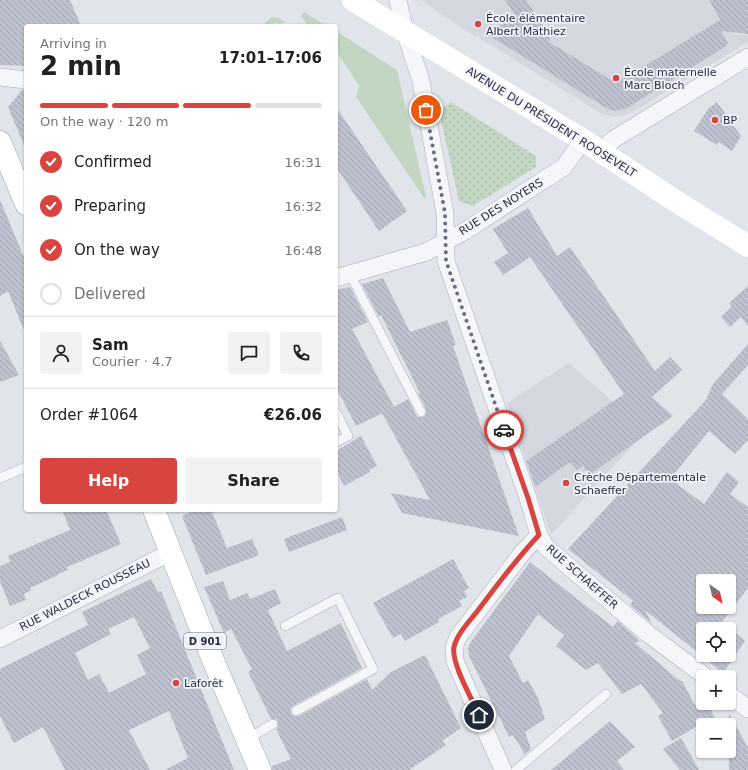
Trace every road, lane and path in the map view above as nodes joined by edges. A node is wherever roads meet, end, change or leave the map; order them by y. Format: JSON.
{"nodes":[{"id":1,"x":353,"y":0,"type":"edge"},
{"id":2,"x":398,"y":0,"type":"edge"},
{"id":3,"x":406,"y":32,"type":"junction"},
{"id":4,"x":748,"y":57,"type":"edge"},
{"id":5,"x":0,"y":78,"type":"edge"},
{"id":6,"x":24,"y":80,"type":"edge"},
{"id":7,"x":583,"y":140,"type":"junction"},
{"id":8,"x":0,"y":142,"type":"edge"},
{"id":9,"x":601,"y":151,"type":"junction"},
{"id":10,"x":24,"y":199,"type":"edge"},
{"id":11,"x":444,"y":241,"type":"junction"},
{"id":12,"x":748,"y":246,"type":"edge"},
{"id":13,"x":343,"y":276,"type":"edge"},
{"id":14,"x":421,"y":412,"type":"dead end"},
{"id":15,"x":338,"y":416,"type":"edge"},
{"id":16,"x":338,"y":441,"type":"edge"},
{"id":17,"x":24,"y":468,"type":"edge"},
{"id":18,"x":0,"y":478,"type":"edge"},
{"id":19,"x":155,"y":512,"type":"edge"},
{"id":20,"x":539,"y":535,"type":"junction"},
{"id":21,"x":171,"y":552,"type":"junction"},
{"id":22,"x":285,"y":626,"type":"dead end"},
{"id":23,"x":0,"y":639,"type":"edge"},
{"id":24,"x":697,"y":670,"type":"edge"},
{"id":25,"x":606,"y":694,"type":"dead end"},
{"id":26,"x":736,"y":700,"type":"edge"},
{"id":27,"x":748,"y":709,"type":"edge"},
{"id":28,"x":296,"y":711,"type":"dead end"},
{"id":29,"x":273,"y":724,"type":"dead end"},
{"id":30,"x":247,"y":739,"type":"junction"},
{"id":31,"x":260,"y":770,"type":"edge"},
{"id":32,"x":503,"y":770,"type":"edge"},
{"id":33,"x":516,"y":770,"type":"edge"}],
"edges":[{"from":1,"to":3,"type":"main road","name":"AVENUE DU PRÉSIDENT ROOSEVELT"},
{"from":2,"to":3,"type":"street","name":"RUE SCHAEFFER"},
{"from":3,"to":7,"type":"main road","name":"AVENUE DU PRÉSIDENT ROOSEVELT"},
{"from":3,"to":11,"type":"street","name":"RUE SCHAEFFER"},
{"from":4,"to":9,"type":"street"},
{"from":5,"to":6,"type":"street"},
{"from":7,"to":9,"type":"main road","name":"AVENUE DU PRÉSIDENT ROOSEVELT"},
{"from":7,"to":11,"type":"street","name":"RUE DES NOYERS"},
{"from":8,"to":10,"type":"main road"},
{"from":9,"to":12,"type":"main road","name":"AVENUE DU PRÉSIDENT ROOSEVELT"},
{"from":11,"to":13,"type":"street","name":"RUE DES NOYERS"},
{"from":11,"to":20,"type":"street","name":"RUE SCHAEFFER"},
{"from":13,"to":14,"type":"lane"},
{"from":15,"to":16,"type":"lane"},
{"from":17,"to":18,"type":"lane"},
{"from":19,"to":21,"type":"main road","number":"D 901"},
{"from":20,"to":24,"type":"street","name":"RUE SCHAEFFER"},
{"from":20,"to":32,"type":"street"},
{"from":21,"to":23,"type":"street","name":"RUE WALDECK ROUSSEAU"},
{"from":21,"to":30,"type":"main road","number":"D 901"},
{"from":22,"to":28,"type":"lane"},
{"from":25,"to":33,"type":"lane"},
{"from":26,"to":27,"type":"street"},
{"from":29,"to":30,"type":"lane"},
{"from":30,"to":31,"type":"main road","number":"D 901"}]}
